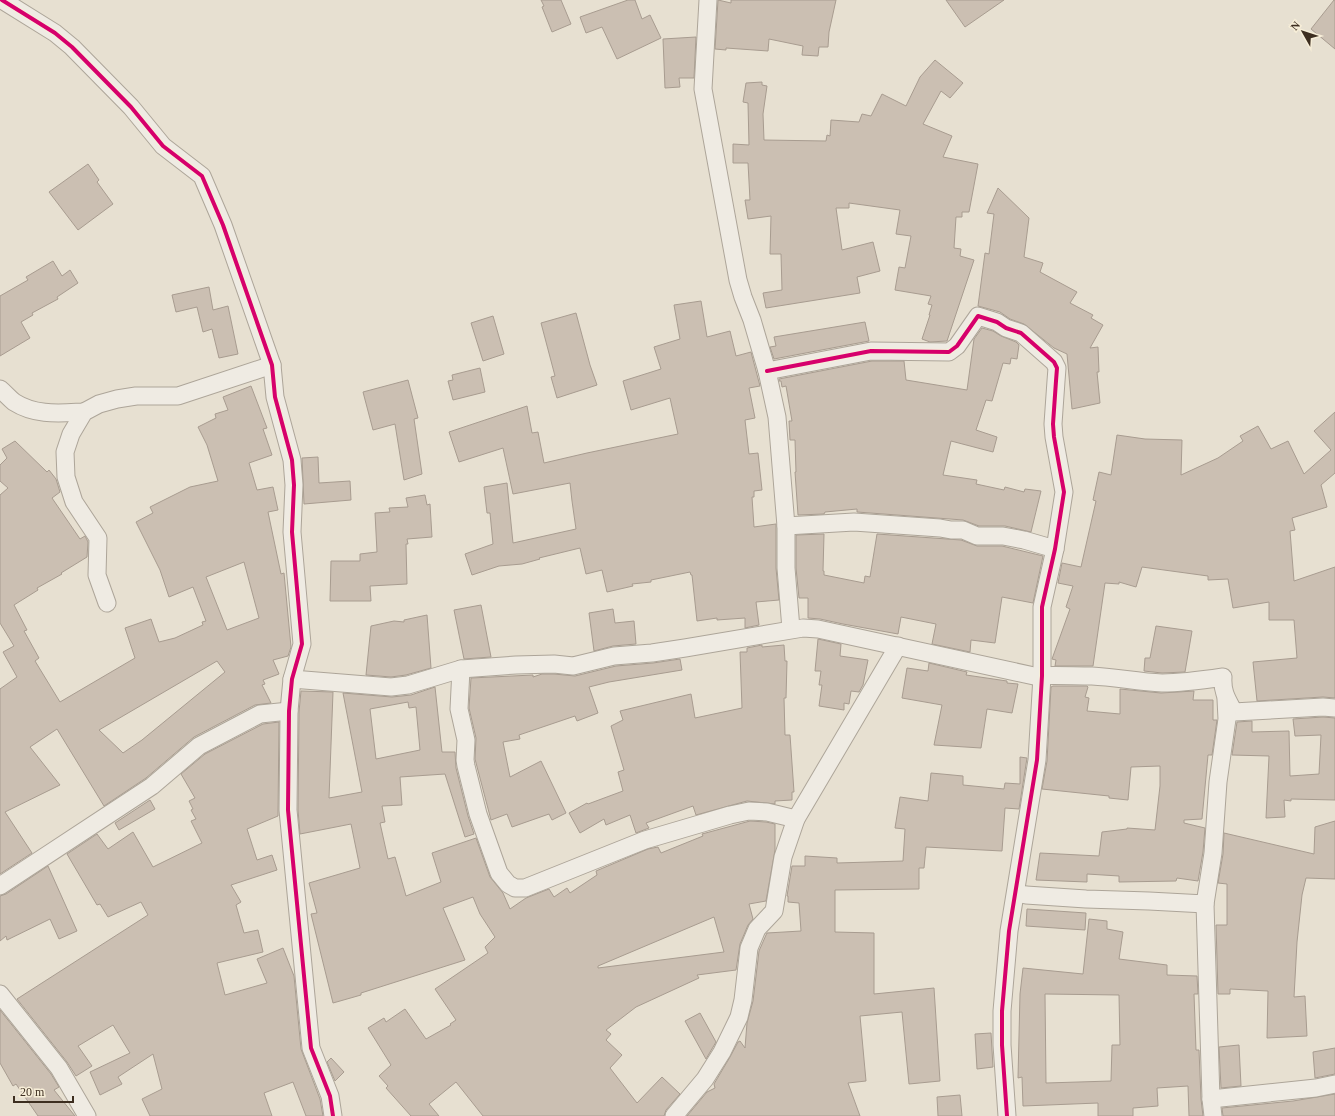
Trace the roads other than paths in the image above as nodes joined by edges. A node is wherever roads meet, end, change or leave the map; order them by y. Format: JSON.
{"nodes":[{"id":1,"x":2,"y":0,"type":"edge"},
{"id":2,"x":708,"y":0,"type":"edge"},
{"id":3,"x":272,"y":365,"type":"junction"},
{"id":4,"x":767,"y":371,"type":"junction"},
{"id":5,"x":0,"y":389,"type":"edge"},
{"id":6,"x":84,"y":412,"type":"junction"},
{"id":7,"x":786,"y":526,"type":"junction"},
{"id":8,"x":1056,"y":549,"type":"junction"},
{"id":9,"x":107,"y":603,"type":"dead end"},
{"id":10,"x":791,"y":629,"type":"junction"},
{"id":11,"x":898,"y":646,"type":"junction"},
{"id":12,"x":461,"y":669,"type":"junction"},
{"id":13,"x":1042,"y":676,"type":"junction"},
{"id":14,"x":292,"y":679,"type":"junction"},
{"id":15,"x":1226,"y":699,"type":"junction"},
{"id":16,"x":1335,"y":708,"type":"edge"},
{"id":17,"x":289,"y":711,"type":"junction"},
{"id":18,"x":796,"y":819,"type":"junction"},
{"id":19,"x":0,"y":886,"type":"edge"},
{"id":20,"x":1016,"y":893,"type":"junction"},
{"id":21,"x":1205,"y":904,"type":"junction"},
{"id":22,"x":0,"y":994,"type":"edge"},
{"id":23,"x":1335,"y":1084,"type":"edge"},
{"id":24,"x":1211,"y":1099,"type":"junction"},
{"id":25,"x":87,"y":1116,"type":"edge"},
{"id":26,"x":333,"y":1116,"type":"edge"},
{"id":27,"x":674,"y":1116,"type":"edge"},
{"id":28,"x":1007,"y":1116,"type":"edge"},
{"id":29,"x":1213,"y":1116,"type":"edge"}],
"edges":[{"from":1,"to":3,"type":"street"},
{"from":2,"to":4,"type":"street"},
{"from":3,"to":6,"type":"street"},
{"from":3,"to":14,"type":"street"},
{"from":4,"to":7,"type":"street"},
{"from":4,"to":8,"type":"street"},
{"from":5,"to":6,"type":"street"},
{"from":6,"to":9,"type":"street"},
{"from":7,"to":8,"type":"street"},
{"from":7,"to":10,"type":"street"},
{"from":8,"to":13,"type":"street"},
{"from":10,"to":11,"type":"street"},
{"from":10,"to":12,"type":"street"},
{"from":11,"to":13,"type":"street"},
{"from":11,"to":18,"type":"street"},
{"from":12,"to":14,"type":"street"},
{"from":12,"to":18,"type":"street"},
{"from":13,"to":15,"type":"street"},
{"from":13,"to":20,"type":"street"},
{"from":14,"to":17,"type":"street"},
{"from":15,"to":16,"type":"street"},
{"from":15,"to":21,"type":"street"},
{"from":17,"to":19,"type":"street"},
{"from":17,"to":26,"type":"street"},
{"from":18,"to":27,"type":"street"},
{"from":20,"to":21,"type":"street"},
{"from":20,"to":28,"type":"street"},
{"from":21,"to":24,"type":"street"},
{"from":22,"to":25,"type":"street"},
{"from":23,"to":24,"type":"street"},
{"from":24,"to":29,"type":"street"}]}
